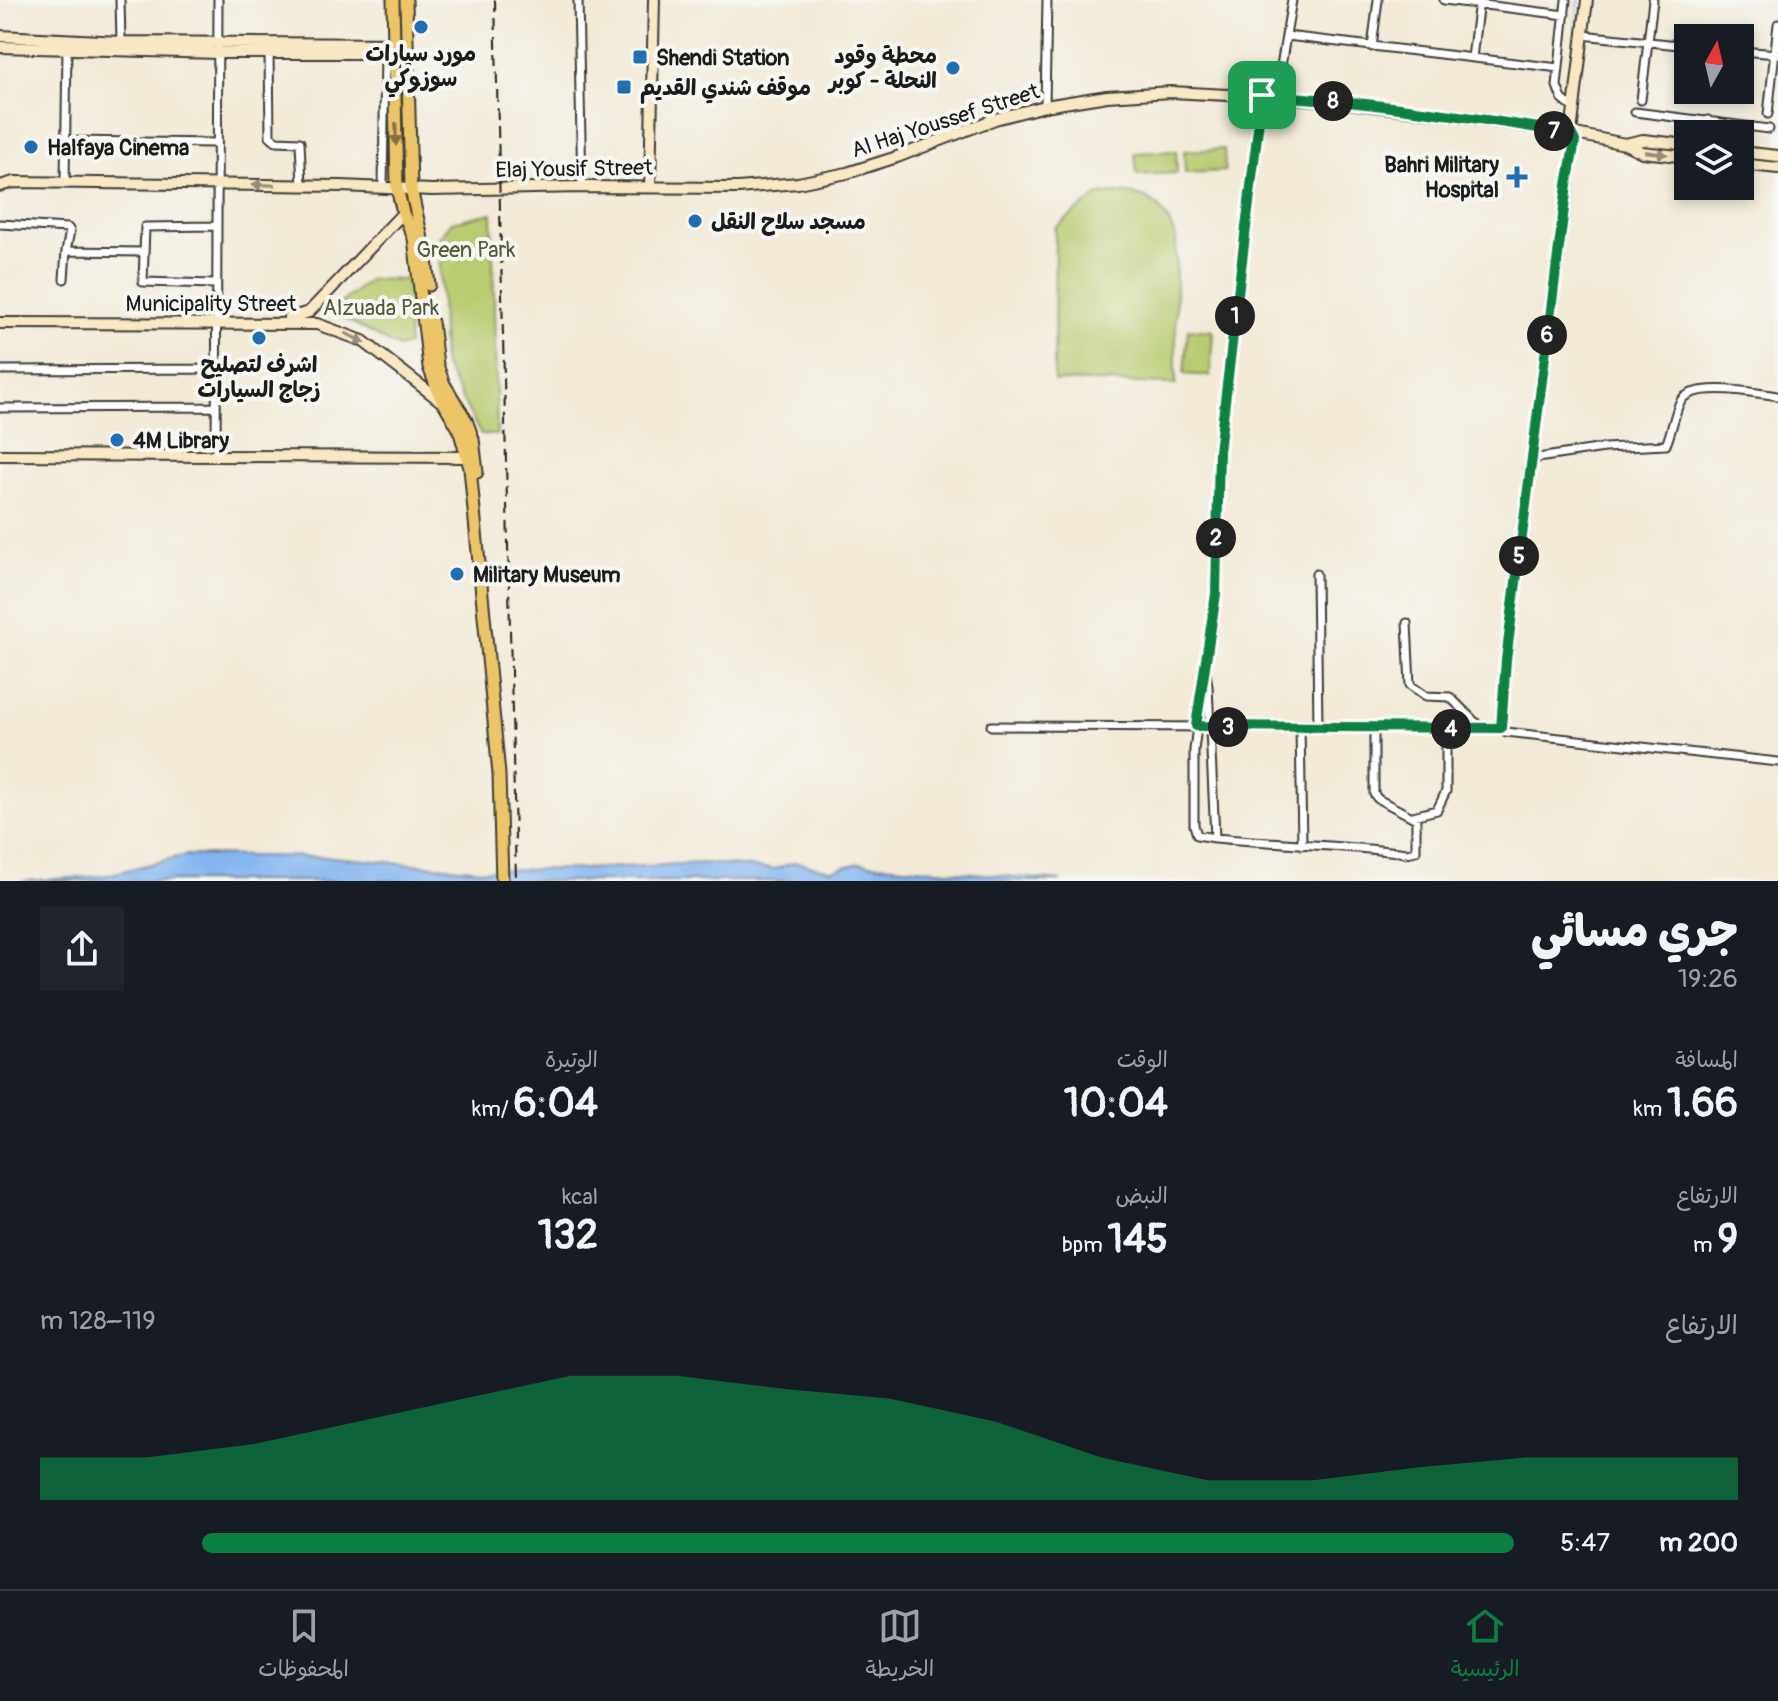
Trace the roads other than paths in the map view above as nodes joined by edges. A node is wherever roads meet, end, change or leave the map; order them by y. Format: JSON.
{"nodes":[{"id":1,"x":120,"y":0,"type":"edge"},
{"id":2,"x":218,"y":0,"type":"edge"},
{"id":3,"x":393,"y":0,"type":"edge"},
{"id":4,"x":406,"y":0,"type":"edge"},
{"id":5,"x":578,"y":0,"type":"edge"},
{"id":6,"x":654,"y":0,"type":"edge"},
{"id":7,"x":1047,"y":0,"type":"edge"},
{"id":8,"x":1292,"y":0,"type":"edge"},
{"id":9,"x":1378,"y":0,"type":"edge"},
{"id":10,"x":1444,"y":0,"type":"edge"},
{"id":11,"x":1566,"y":0,"type":"edge"},
{"id":12,"x":1587,"y":0,"type":"edge"},
{"id":13,"x":1653,"y":0,"type":"edge"},
{"id":14,"x":1479,"y":2,"type":"edge"},
{"id":15,"x":1565,"y":15,"type":"junction"},
{"id":16,"x":1778,"y":24,"type":"edge"},
{"id":17,"x":1582,"y":35,"type":"junction"},
{"id":18,"x":0,"y":36,"type":"edge"},
{"id":19,"x":1287,"y":36,"type":"junction"},
{"id":20,"x":121,"y":42,"type":"junction"},
{"id":21,"x":1647,"y":42,"type":"junction"},
{"id":22,"x":1674,"y":45,"type":"edge"},
{"id":23,"x":0,"y":47,"type":"edge"},
{"id":24,"x":1372,"y":47,"type":"junction"},
{"id":25,"x":67,"y":48,"type":"junction"},
{"id":26,"x":218,"y":48,"type":"junction"},
{"id":27,"x":407,"y":49,"type":"junction"},
{"id":28,"x":391,"y":51,"type":"junction"},
{"id":29,"x":1754,"y":52,"type":"edge"},
{"id":30,"x":269,"y":53,"type":"junction"},
{"id":31,"x":1776,"y":54,"type":"edge"},
{"id":32,"x":1472,"y":58,"type":"junction"},
{"id":33,"x":1559,"y":68,"type":"junction"},
{"id":34,"x":1262,"y":95,"type":"junction"},
{"id":35,"x":1276,"y":96,"type":"junction"},
{"id":36,"x":1641,"y":100,"type":"dead end"},
{"id":37,"x":1045,"y":106,"type":"junction"},
{"id":38,"x":1573,"y":108,"type":"junction"},
{"id":39,"x":1635,"y":112,"type":"dead end"},
{"id":40,"x":1768,"y":114,"type":"dead end"},
{"id":41,"x":1708,"y":120,"type":"edge"},
{"id":42,"x":1754,"y":127,"type":"edge"},
{"id":43,"x":1769,"y":129,"type":"dead end"},
{"id":44,"x":1571,"y":133,"type":"junction"},
{"id":45,"x":67,"y":141,"type":"junction"},
{"id":46,"x":217,"y":143,"type":"junction"},
{"id":47,"x":1674,"y":143,"type":"edge"},
{"id":48,"x":1625,"y":144,"type":"junction"},
{"id":49,"x":1754,"y":153,"type":"edge"},
{"id":50,"x":1674,"y":155,"type":"edge"},
{"id":51,"x":1778,"y":156,"type":"edge"},
{"id":52,"x":1754,"y":165,"type":"edge"},
{"id":53,"x":1778,"y":168,"type":"edge"},
{"id":54,"x":65,"y":183,"type":"junction"},
{"id":55,"x":216,"y":185,"type":"junction"},
{"id":56,"x":0,"y":186,"type":"edge"},
{"id":57,"x":302,"y":186,"type":"junction"},
{"id":58,"x":582,"y":187,"type":"junction"},
{"id":59,"x":650,"y":187,"type":"junction"},
{"id":60,"x":383,"y":188,"type":"junction"},
{"id":61,"x":397,"y":188,"type":"junction"},
{"id":62,"x":411,"y":189,"type":"junction"},
{"id":63,"x":403,"y":213,"type":"junction"},
{"id":64,"x":0,"y":224,"type":"edge"},
{"id":65,"x":215,"y":226,"type":"junction"},
{"id":66,"x":66,"y":251,"type":"junction"},
{"id":67,"x":144,"y":252,"type":"junction"},
{"id":68,"x":64,"y":279,"type":"dead end"},
{"id":69,"x":215,"y":284,"type":"junction"},
{"id":70,"x":0,"y":317,"type":"edge"},
{"id":71,"x":216,"y":321,"type":"junction"},
{"id":72,"x":0,"y":323,"type":"edge"},
{"id":73,"x":216,"y":369,"type":"junction"},
{"id":74,"x":0,"y":370,"type":"edge"},
{"id":75,"x":1778,"y":396,"type":"edge"},
{"id":76,"x":445,"y":404,"type":"junction"},
{"id":77,"x":216,"y":407,"type":"junction"},
{"id":78,"x":0,"y":408,"type":"edge"},
{"id":79,"x":0,"y":455,"type":"edge"},
{"id":80,"x":216,"y":455,"type":"junction"},
{"id":81,"x":467,"y":457,"type":"junction"},
{"id":82,"x":1531,"y":459,"type":"junction"},
{"id":83,"x":1316,"y":574,"type":"dead end"},
{"id":84,"x":1407,"y":623,"type":"dead end"},
{"id":85,"x":1205,"y":665,"type":"junction"},
{"id":86,"x":991,"y":726,"type":"dead end"},
{"id":87,"x":1196,"y":726,"type":"junction"},
{"id":88,"x":1208,"y":727,"type":"junction"},
{"id":89,"x":1300,"y":727,"type":"junction"},
{"id":90,"x":1318,"y":727,"type":"junction"},
{"id":91,"x":1374,"y":728,"type":"junction"},
{"id":92,"x":1501,"y":728,"type":"junction"},
{"id":93,"x":1446,"y":729,"type":"junction"},
{"id":94,"x":1482,"y":729,"type":"junction"},
{"id":95,"x":1778,"y":762,"type":"edge"},
{"id":96,"x":503,"y":811,"type":"junction"},
{"id":97,"x":1413,"y":816,"type":"junction"},
{"id":98,"x":1215,"y":838,"type":"junction"},
{"id":99,"x":1302,"y":845,"type":"junction"},
{"id":100,"x":504,"y":881,"type":"edge"}],
"edges":[{"from":1,"to":20,"type":"street"},
{"from":2,"to":26,"type":"street"},
{"from":3,"to":28,"type":"main road"},
{"from":4,"to":27,"type":"main road"},
{"from":5,"to":58,"type":"street"},
{"from":6,"to":59,"type":"main road"},
{"from":7,"to":37,"type":"street"},
{"from":8,"to":19,"type":"street"},
{"from":9,"to":24,"type":"street"},
{"from":10,"to":14,"type":"street"},
{"from":11,"to":15,"type":"street"},
{"from":12,"to":17,"type":"main road"},
{"from":13,"to":21,"type":"street"},
{"from":14,"to":15,"type":"street"},
{"from":14,"to":32,"type":"street"},
{"from":15,"to":33,"type":"street"},
{"from":16,"to":31,"type":"street"},
{"from":17,"to":21,"type":"street"},
{"from":17,"to":38,"type":"main road"},
{"from":18,"to":20,"type":"main road"},
{"from":19,"to":24,"type":"street"},
{"from":19,"to":35,"type":"street"},
{"from":20,"to":26,"type":"main road"},
{"from":21,"to":22,"type":"street"},
{"from":21,"to":36,"type":"street"},
{"from":23,"to":25,"type":"main road"},
{"from":24,"to":32,"type":"street"},
{"from":25,"to":26,"type":"main road"},
{"from":25,"to":45,"type":"street"},
{"from":26,"to":28,"type":"main road"},
{"from":26,"to":30,"type":"main road"},
{"from":26,"to":46,"type":"street"},
{"from":27,"to":28,"type":"main road"},
{"from":27,"to":62,"type":"main road"},
{"from":28,"to":30,"type":"main road"},
{"from":28,"to":60,"type":"street"},
{"from":28,"to":61,"type":"main road","one_way":true},
{"from":29,"to":31,"type":"street"},
{"from":30,"to":57,"type":"street"},
{"from":31,"to":40,"type":"street"},
{"from":32,"to":33,"type":"street"},
{"from":33,"to":38,"type":"street"},
{"from":34,"to":35,"type":"main road","name":"Al Haj Youssef Street"},
{"from":34,"to":37,"type":"main road","name":"Al Haj Youssef Street"},
{"from":34,"to":85,"type":"street"},
{"from":35,"to":44,"type":"main road","name":"Al Haj Youssef Street"},
{"from":37,"to":59,"type":"main road","name":"Elaj Yousif Street"},
{"from":38,"to":44,"type":"main road"},
{"from":39,"to":41,"type":"street"},
{"from":42,"to":43,"type":"street"},
{"from":44,"to":48,"type":"main road","name":"Al Haj Youssef Street"},
{"from":44,"to":82,"type":"street"},
{"from":45,"to":46,"type":"street"},
{"from":45,"to":54,"type":"street"},
{"from":46,"to":55,"type":"street"},
{"from":47,"to":48,"type":"main road","name":"Al Haj Youssef Street"},
{"from":48,"to":50,"type":"main road","one_way":true},
{"from":49,"to":51,"type":"main road"},
{"from":52,"to":53,"type":"main road"},
{"from":54,"to":55,"type":"main road","name":"Elaj Yousif Street"},
{"from":54,"to":56,"type":"main road","name":"Elaj Yousif Street"},
{"from":57,"to":55,"type":"main road","name":"Elaj Yousif Street","one_way":true},
{"from":55,"to":65,"type":"street"},
{"from":57,"to":60,"type":"main road","name":"Elaj Yousif Street"},
{"from":58,"to":59,"type":"main road","name":"Elaj Yousif Street"},
{"from":58,"to":62,"type":"main road","name":"Elaj Yousif Street"},
{"from":60,"to":61,"type":"main road","name":"Elaj Yousif Street"},
{"from":61,"to":62,"type":"main road","name":"Elaj Yousif Street"},
{"from":61,"to":63,"type":"main road"},
{"from":62,"to":96,"type":"main road"},
{"from":63,"to":71,"type":"main road"},
{"from":63,"to":76,"type":"main road"},
{"from":64,"to":66,"type":"street"},
{"from":65,"to":67,"type":"street"},
{"from":65,"to":69,"type":"street"},
{"from":66,"to":67,"type":"street"},
{"from":66,"to":68,"type":"street"},
{"from":67,"to":69,"type":"street"},
{"from":69,"to":71,"type":"street"},
{"from":70,"to":71,"type":"main road"},
{"from":71,"to":72,"type":"main road","name":"Municipality Street"},
{"from":71,"to":73,"type":"street"},
{"from":71,"to":76,"type":"main road","name":"Municipality Street","one_way":true},
{"from":73,"to":74,"type":"street"},
{"from":73,"to":77,"type":"street"},
{"from":75,"to":82,"type":"street"},
{"from":76,"to":81,"type":"main road"},
{"from":77,"to":78,"type":"street"},
{"from":77,"to":80,"type":"street"},
{"from":79,"to":80,"type":"main road"},
{"from":80,"to":81,"type":"main road"},
{"from":81,"to":96,"type":"main road"},
{"from":82,"to":92,"type":"street"},
{"from":83,"to":90,"type":"street"},
{"from":84,"to":94,"type":"street"},
{"from":85,"to":87,"type":"street"},
{"from":85,"to":88,"type":"street"},
{"from":86,"to":87,"type":"street"},
{"from":87,"to":88,"type":"street"},
{"from":87,"to":98,"type":"street"},
{"from":88,"to":89,"type":"street"},
{"from":88,"to":98,"type":"street"},
{"from":89,"to":90,"type":"street"},
{"from":89,"to":99,"type":"street"},
{"from":90,"to":91,"type":"street"},
{"from":91,"to":93,"type":"street"},
{"from":91,"to":97,"type":"street"},
{"from":92,"to":94,"type":"street"},
{"from":92,"to":95,"type":"street"},
{"from":93,"to":94,"type":"street"},
{"from":93,"to":97,"type":"street"},
{"from":96,"to":100,"type":"main road"},
{"from":97,"to":99,"type":"street"},
{"from":98,"to":99,"type":"street"}]}
